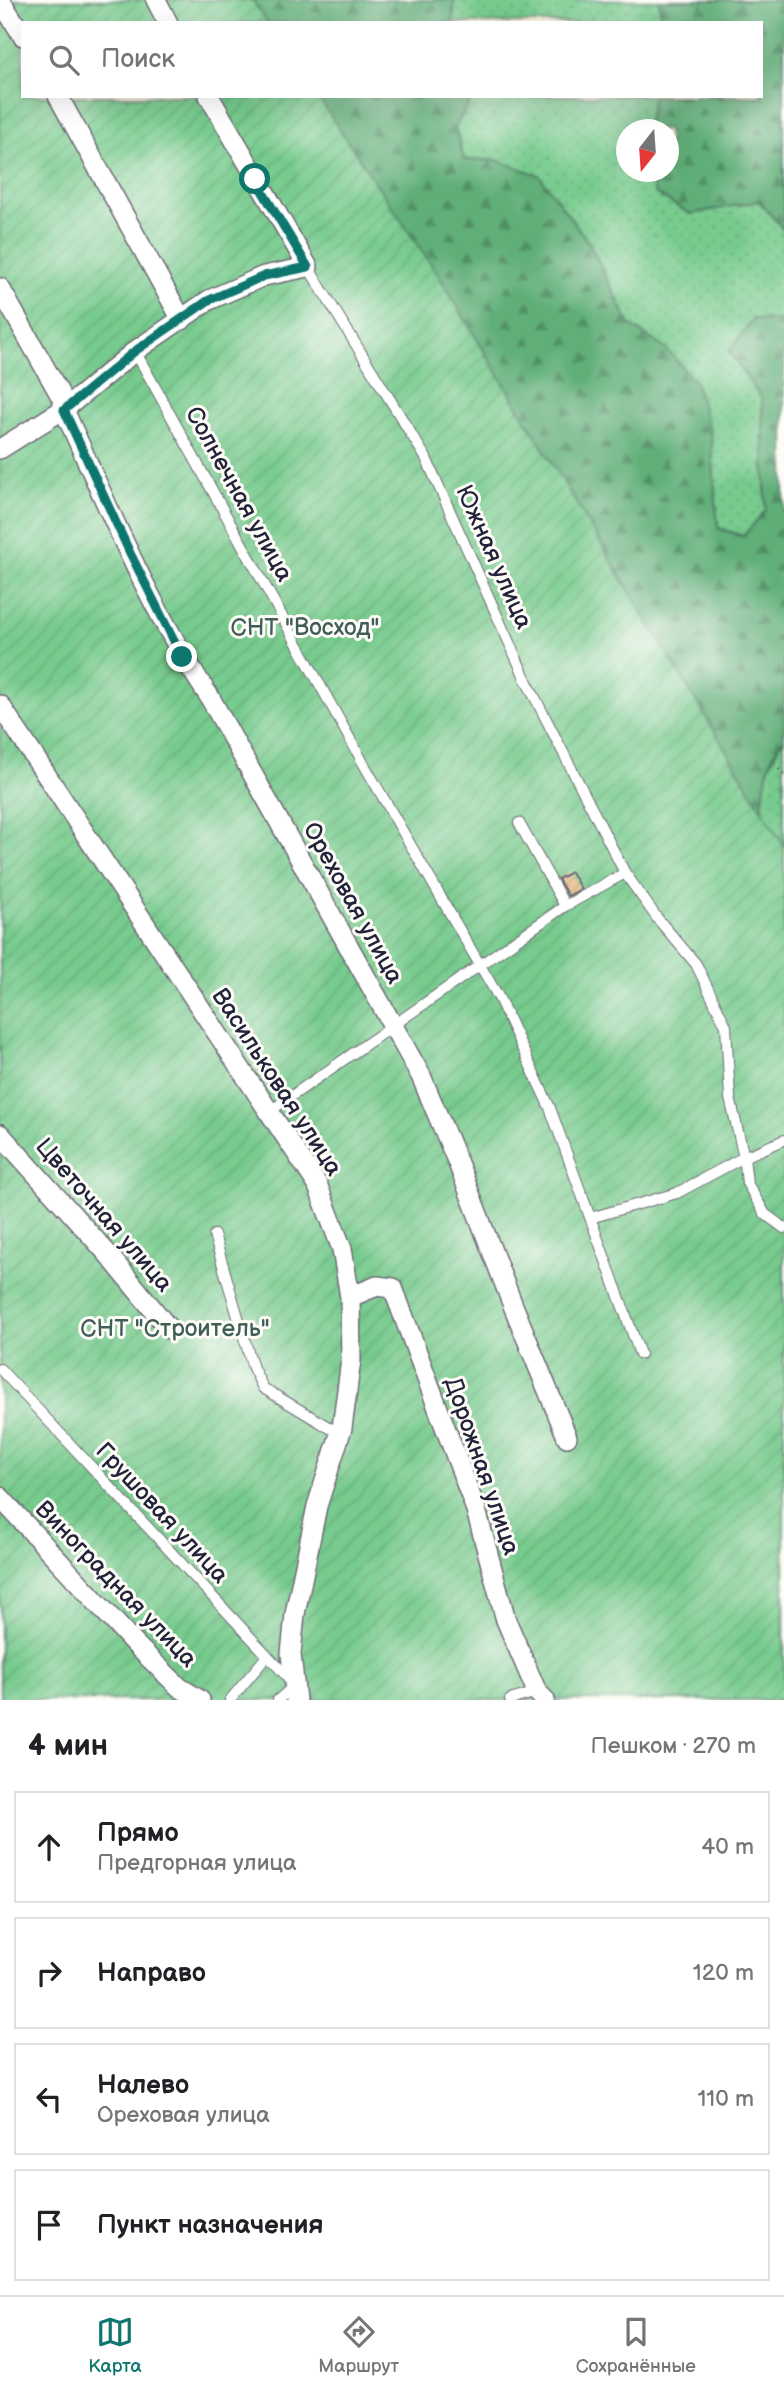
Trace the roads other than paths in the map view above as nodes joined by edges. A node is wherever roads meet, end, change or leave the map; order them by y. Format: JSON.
{"nodes":[{"id":1,"x":0,"y":0,"type":"edge"},
{"id":2,"x":156,"y":0,"type":"edge"},
{"id":3,"x":167,"y":21,"type":"edge"},
{"id":4,"x":21,"y":33,"type":"edge"},
{"id":5,"x":59,"y":98,"type":"edge"},
{"id":6,"x":210,"y":98,"type":"edge"},
{"id":7,"x":308,"y":267,"type":"junction"},
{"id":8,"x":0,"y":288,"type":"edge"},
{"id":9,"x":182,"y":320,"type":"junction"},
{"id":10,"x":135,"y":351,"type":"junction"},
{"id":11,"x":65,"y":408,"type":"junction"},
{"id":12,"x":0,"y":449,"type":"edge"},
{"id":13,"x":0,"y":705,"type":"edge"},
{"id":14,"x":519,"y":823,"type":"dead end"},
{"id":15,"x":625,"y":873,"type":"junction"},
{"id":16,"x":565,"y":906,"type":"junction"},
{"id":17,"x":479,"y":963,"type":"junction"},
{"id":18,"x":394,"y":1027,"type":"junction"},
{"id":19,"x":270,"y":1111,"type":"junction"},
{"id":20,"x":0,"y":1134,"type":"edge"},
{"id":21,"x":784,"y":1140,"type":"edge"},
{"id":22,"x":744,"y":1157,"type":"junction"},
{"id":23,"x":590,"y":1218,"type":"junction"},
{"id":24,"x":784,"y":1228,"type":"edge"},
{"id":25,"x":215,"y":1235,"type":"dead end"},
{"id":26,"x":350,"y":1297,"type":"junction"},
{"id":27,"x":169,"y":1329,"type":"dead end"},
{"id":28,"x":640,"y":1354,"type":"dead end"},
{"id":29,"x":0,"y":1369,"type":"edge"},
{"id":30,"x":340,"y":1434,"type":"junction"},
{"id":31,"x":567,"y":1437,"type":"dead end"},
{"id":32,"x":0,"y":1497,"type":"edge"},
{"id":33,"x":268,"y":1656,"type":"junction"},
{"id":34,"x":295,"y":1693,"type":"edge"},
{"id":35,"x":541,"y":1696,"type":"edge"},
{"id":36,"x":200,"y":1700,"type":"edge"},
{"id":37,"x":230,"y":1700,"type":"edge"},
{"id":38,"x":278,"y":1700,"type":"edge"},
{"id":39,"x":510,"y":1700,"type":"edge"}],
"edges":[{"from":1,"to":4,"type":"street"},
{"from":2,"to":3,"type":"street"},
{"from":5,"to":9,"type":"street"},
{"from":6,"to":7,"type":"street"},
{"from":7,"to":9,"type":"street"},
{"from":7,"to":15,"type":"lane","name":"Южная улица"},
{"from":8,"to":11,"type":"street","name":"Ореховая улица"},
{"from":9,"to":10,"type":"street"},
{"from":10,"to":11,"type":"street"},
{"from":10,"to":17,"type":"lane","name":"Солнечная улица"},
{"from":11,"to":12,"type":"street"},
{"from":11,"to":18,"type":"street","name":"Ореховая улица"},
{"from":13,"to":19,"type":"street","name":"Васильковая улица"},
{"from":14,"to":16,"type":"lane"},
{"from":15,"to":16,"type":"lane"},
{"from":15,"to":22,"type":"lane","name":"Южная улица"},
{"from":16,"to":17,"type":"lane"},
{"from":17,"to":18,"type":"lane"},
{"from":17,"to":23,"type":"lane","name":"Солнечная улица"},
{"from":18,"to":19,"type":"lane"},
{"from":18,"to":31,"type":"street","name":"Ореховая улица"},
{"from":19,"to":26,"type":"street","name":"Васильковая улица"},
{"from":20,"to":27,"type":"street","name":"Цветочная улица"},
{"from":21,"to":22,"type":"lane"},
{"from":22,"to":23,"type":"lane"},
{"from":22,"to":24,"type":"lane","name":"Южная улица"},
{"from":23,"to":28,"type":"lane","name":"Солнечная улица"},
{"from":25,"to":30,"type":"lane"},
{"from":26,"to":30,"type":"street","name":"Васильковая улица"},
{"from":26,"to":35,"type":"street","name":"Дорожная улица"},
{"from":29,"to":33,"type":"lane","name":"Грушовая улица"},
{"from":30,"to":34,"type":"street","name":"Васильковая улица"},
{"from":32,"to":36,"type":"street","name":"Виноградная улица"},
{"from":33,"to":34,"type":"lane","name":"Грушовая улица"},
{"from":33,"to":37,"type":"lane"},
{"from":34,"to":38,"type":"lane"},
{"from":35,"to":39,"type":"lane"}]}
